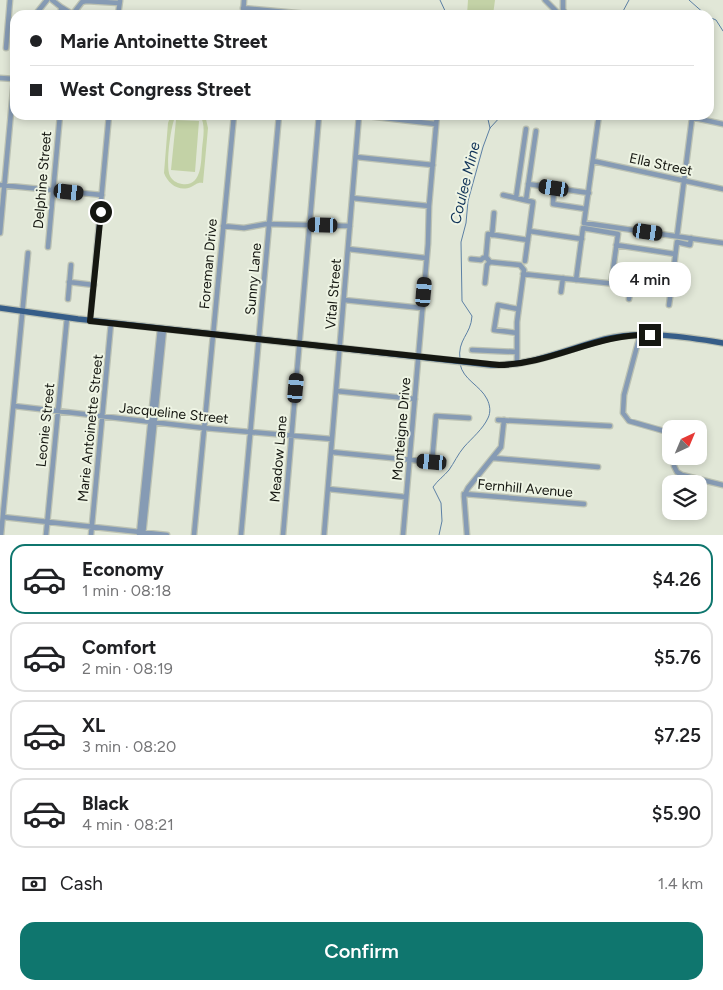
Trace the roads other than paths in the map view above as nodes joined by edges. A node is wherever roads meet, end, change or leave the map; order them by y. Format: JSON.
{"nodes":[{"id":1,"x":10,"y":0,"type":"edge"},
{"id":2,"x":47,"y":0,"type":"edge"},
{"id":3,"x":52,"y":0,"type":"edge"},
{"id":4,"x":244,"y":0,"type":"edge"},
{"id":5,"x":545,"y":0,"type":"edge"},
{"id":6,"x":120,"y":1,"type":"edge"},
{"id":7,"x":562,"y":2,"type":"edge"},
{"id":8,"x":552,"y":7,"type":"junction"},
{"id":9,"x":244,"y":8,"type":"joint"},
{"id":10,"x":39,"y":10,"type":"edge"},
{"id":11,"x":61,"y":10,"type":"edge"},
{"id":12,"x":75,"y":10,"type":"edge"},
{"id":13,"x":259,"y":10,"type":"edge"},
{"id":14,"x":555,"y":10,"type":"edge"},
{"id":15,"x":8,"y":17,"type":"joint"},
{"id":16,"x":6,"y":48,"type":"dead end"},
{"id":17,"x":10,"y":114,"type":"edge"},
{"id":18,"x":60,"y":120,"type":"edge"},
{"id":19,"x":109,"y":120,"type":"edge"},
{"id":20,"x":234,"y":120,"type":"edge"},
{"id":21,"x":279,"y":120,"type":"edge"},
{"id":22,"x":319,"y":120,"type":"edge"},
{"id":23,"x":359,"y":120,"type":"edge"},
{"id":24,"x":402,"y":120,"type":"edge"},
{"id":25,"x":436,"y":120,"type":"edge"},
{"id":26,"x":598,"y":120,"type":"edge"},
{"id":27,"x":692,"y":120,"type":"edge"},
{"id":28,"x":702,"y":120,"type":"edge"},
{"id":29,"x":436,"y":124,"type":"junction"},
{"id":30,"x":723,"y":124,"type":"edge"},
{"id":31,"x":526,"y":130,"type":"dead end"},
{"id":32,"x":536,"y":131,"type":"dead end"},
{"id":33,"x":356,"y":157,"type":"junction"},
{"id":34,"x":593,"y":161,"type":"junction"},
{"id":35,"x":432,"y":165,"type":"junction"},
{"id":36,"x":685,"y":181,"type":"junction"},
{"id":37,"x":528,"y":184,"type":"junction"},
{"id":38,"x":2,"y":185,"type":"edge"},
{"id":39,"x":554,"y":188,"type":"junction"},
{"id":40,"x":723,"y":189,"type":"edge"},
{"id":41,"x":53,"y":190,"type":"junction"},
{"id":42,"x":589,"y":193,"type":"junction"},
{"id":43,"x":102,"y":195,"type":"junction"},
{"id":44,"x":503,"y":195,"type":"dead end"},
{"id":45,"x":352,"y":198,"type":"junction"},
{"id":46,"x":516,"y":198,"type":"junction"},
{"id":47,"x":526,"y":200,"type":"junction"},
{"id":48,"x":429,"y":206,"type":"junction"},
{"id":49,"x":586,"y":209,"type":"junction"},
{"id":50,"x":494,"y":213,"type":"dead end"},
{"id":51,"x":269,"y":224,"type":"junction"},
{"id":52,"x":310,"y":225,"type":"junction"},
{"id":53,"x":599,"y":225,"type":"junction"},
{"id":54,"x":223,"y":226,"type":"junction"},
{"id":55,"x":350,"y":226,"type":"junction"},
{"id":56,"x":619,"y":228,"type":"junction"},
{"id":57,"x":530,"y":231,"type":"junction"},
{"id":58,"x":598,"y":231,"type":"junction"},
{"id":59,"x":0,"y":233,"type":"edge"},
{"id":60,"x":618,"y":234,"type":"junction"},
{"id":61,"x":492,"y":235,"type":"junction"},
{"id":62,"x":677,"y":236,"type":"junction"},
{"id":63,"x":691,"y":238,"type":"junction"},
{"id":64,"x":582,"y":239,"type":"junction"},
{"id":65,"x":528,"y":240,"type":"junction"},
{"id":66,"x":723,"y":243,"type":"edge"},
{"id":67,"x":616,"y":244,"type":"junction"},
{"id":68,"x":48,"y":247,"type":"dead end"},
{"id":69,"x":348,"y":249,"type":"junction"},
{"id":70,"x":28,"y":253,"type":"dead end"},
{"id":71,"x":675,"y":254,"type":"junction"},
{"id":72,"x":426,"y":258,"type":"junction"},
{"id":73,"x":471,"y":259,"type":"dead end"},
{"id":74,"x":484,"y":259,"type":"junction"},
{"id":75,"x":488,"y":264,"type":"junction"},
{"id":76,"x":71,"y":266,"type":"dead end"},
{"id":77,"x":526,"y":267,"type":"junction"},
{"id":78,"x":563,"y":278,"type":"junction"},
{"id":79,"x":576,"y":280,"type":"junction"},
{"id":80,"x":69,"y":282,"type":"junction"},
{"id":81,"x":485,"y":283,"type":"dead end"},
{"id":82,"x":611,"y":284,"type":"junction"},
{"id":83,"x":94,"y":285,"type":"junction"},
{"id":84,"x":630,"y":286,"type":"junction"},
{"id":85,"x":671,"y":290,"type":"junction"},
{"id":86,"x":562,"y":292,"type":"dead end"},
{"id":87,"x":68,"y":299,"type":"dead end"},
{"id":88,"x":629,"y":299,"type":"dead end"},
{"id":89,"x":344,"y":300,"type":"junction"},
{"id":90,"x":669,"y":305,"type":"dead end"},
{"id":91,"x":0,"y":308,"type":"edge"},
{"id":92,"x":422,"y":308,"type":"junction"},
{"id":93,"x":518,"y":309,"type":"junction"},
{"id":94,"x":23,"y":311,"type":"junction"},
{"id":95,"x":67,"y":318,"type":"junction"},
{"id":96,"x":90,"y":321,"type":"junction"},
{"id":97,"x":111,"y":323,"type":"junction"},
{"id":98,"x":162,"y":329,"type":"junction"},
{"id":99,"x":517,"y":333,"type":"junction"},
{"id":100,"x":213,"y":335,"type":"junction"},
{"id":101,"x":640,"y":335,"type":"junction"},
{"id":102,"x":258,"y":339,"type":"junction"},
{"id":103,"x":300,"y":343,"type":"junction"},
{"id":104,"x":723,"y":343,"type":"edge"},
{"id":105,"x":340,"y":347,"type":"junction"},
{"id":106,"x":472,"y":350,"type":"dead end"},
{"id":107,"x":517,"y":352,"type":"junction"},
{"id":108,"x":418,"y":357,"type":"junction"},
{"id":109,"x":517,"y":364,"type":"junction"},
{"id":110,"x":336,"y":391,"type":"junction"},
{"id":111,"x":415,"y":400,"type":"junction"},
{"id":112,"x":14,"y":406,"type":"junction"},
{"id":113,"x":58,"y":412,"type":"junction"},
{"id":114,"x":102,"y":416,"type":"junction"},
{"id":115,"x":469,"y":418,"type":"dead end"},
{"id":116,"x":498,"y":420,"type":"dead end"},
{"id":117,"x":504,"y":420,"type":"junction"},
{"id":118,"x":152,"y":422,"type":"junction"},
{"id":119,"x":610,"y":426,"type":"dead end"},
{"id":120,"x":204,"y":428,"type":"junction"},
{"id":121,"x":662,"y":430,"type":"edge"},
{"id":122,"x":250,"y":432,"type":"junction"},
{"id":123,"x":291,"y":436,"type":"junction"},
{"id":124,"x":332,"y":439,"type":"junction"},
{"id":125,"x":331,"y":452,"type":"junction"},
{"id":126,"x":493,"y":458,"type":"junction"},
{"id":127,"x":409,"y":460,"type":"junction"},
{"id":128,"x":674,"y":465,"type":"edge"},
{"id":129,"x":598,"y":467,"type":"dead end"},
{"id":130,"x":723,"y":485,"type":"edge"},
{"id":131,"x":328,"y":489,"type":"junction"},
{"id":132,"x":464,"y":494,"type":"junction"},
{"id":133,"x":406,"y":497,"type":"junction"},
{"id":134,"x":584,"y":504,"type":"dead end"},
{"id":135,"x":3,"y":517,"type":"junction"},
{"id":136,"x":47,"y":521,"type":"junction"},
{"id":137,"x":91,"y":527,"type":"junction"},
{"id":138,"x":142,"y":533,"type":"edge"},
{"id":139,"x":1,"y":535,"type":"edge"},
{"id":140,"x":46,"y":535,"type":"edge"},
{"id":141,"x":91,"y":535,"type":"edge"},
{"id":142,"x":167,"y":535,"type":"edge"},
{"id":143,"x":194,"y":535,"type":"edge"},
{"id":144,"x":241,"y":535,"type":"edge"},
{"id":145,"x":282,"y":535,"type":"edge"},
{"id":146,"x":324,"y":535,"type":"edge"},
{"id":147,"x":329,"y":535,"type":"edge"},
{"id":148,"x":403,"y":535,"type":"edge"},
{"id":149,"x":467,"y":535,"type":"edge"}],
"edges":[{"from":1,"to":15,"type":"street"},
{"from":2,"to":10,"type":"street"},
{"from":3,"to":11,"type":"street"},
{"from":4,"to":9,"type":"street"},
{"from":5,"to":8,"type":"street"},
{"from":6,"to":12,"type":"street"},
{"from":7,"to":8,"type":"street"},
{"from":8,"to":14,"type":"street"},
{"from":9,"to":13,"type":"street"},
{"from":15,"to":16,"type":"street"},
{"from":17,"to":38,"type":"street"},
{"from":18,"to":41,"type":"street","name":"Delphine Street"},
{"from":19,"to":43,"type":"street"},
{"from":20,"to":54,"type":"street","name":"Foreman Drive"},
{"from":21,"to":51,"type":"street","name":"Sunny Lane"},
{"from":22,"to":52,"type":"street","name":"Meadow Lane"},
{"from":23,"to":33,"type":"street","name":"Vital Street"},
{"from":24,"to":29,"type":"street"},
{"from":25,"to":29,"type":"street","name":"Monteigne Drive"},
{"from":26,"to":34,"type":"street"},
{"from":27,"to":36,"type":"street"},
{"from":28,"to":30,"type":"street"},
{"from":29,"to":35,"type":"street","name":"Monteigne Drive"},
{"from":31,"to":46,"type":"street"},
{"from":32,"to":37,"type":"street"},
{"from":33,"to":35,"type":"street"},
{"from":33,"to":45,"type":"street","name":"Vital Street"},
{"from":34,"to":36,"type":"street","name":"Ella Street"},
{"from":34,"to":42,"type":"street"},
{"from":35,"to":48,"type":"street","name":"Monteigne Drive"},
{"from":36,"to":40,"type":"street","name":"Ella Street"},
{"from":36,"to":62,"type":"street"},
{"from":37,"to":39,"type":"street"},
{"from":37,"to":47,"type":"street"},
{"from":38,"to":41,"type":"street"},
{"from":38,"to":59,"type":"street"},
{"from":39,"to":42,"type":"street"},
{"from":39,"to":49,"type":"street"},
{"from":41,"to":43,"type":"street"},
{"from":41,"to":68,"type":"street","name":"Delphine Street"},
{"from":42,"to":49,"type":"street"},
{"from":43,"to":83,"type":"street"},
{"from":44,"to":46,"type":"street"},
{"from":45,"to":48,"type":"street"},
{"from":45,"to":55,"type":"street","name":"Vital Street"},
{"from":46,"to":47,"type":"street"},
{"from":47,"to":57,"type":"street"},
{"from":48,"to":72,"type":"street","name":"Monteigne Drive"},
{"from":49,"to":53,"type":"street"},
{"from":50,"to":61,"type":"street"},
{"from":51,"to":52,"type":"street"},
{"from":51,"to":54,"type":"street"},
{"from":51,"to":102,"type":"street","name":"Sunny Lane"},
{"from":52,"to":55,"type":"street"},
{"from":52,"to":103,"type":"street","name":"Meadow Lane"},
{"from":53,"to":56,"type":"street"},
{"from":53,"to":58,"type":"street"},
{"from":54,"to":100,"type":"street","name":"Foreman Drive"},
{"from":55,"to":69,"type":"street","name":"Vital Street"},
{"from":56,"to":60,"type":"street"},
{"from":56,"to":62,"type":"street"},
{"from":57,"to":64,"type":"street"},
{"from":57,"to":65,"type":"street"},
{"from":58,"to":60,"type":"street"},
{"from":58,"to":64,"type":"street"},
{"from":60,"to":67,"type":"street"},
{"from":61,"to":65,"type":"street"},
{"from":61,"to":74,"type":"street"},
{"from":62,"to":63,"type":"street"},
{"from":63,"to":66,"type":"street"},
{"from":63,"to":71,"type":"street"},
{"from":64,"to":79,"type":"street"},
{"from":65,"to":77,"type":"street"},
{"from":67,"to":71,"type":"street"},
{"from":67,"to":82,"type":"street"},
{"from":69,"to":72,"type":"street"},
{"from":69,"to":89,"type":"street","name":"Vital Street"},
{"from":70,"to":94,"type":"street"},
{"from":71,"to":85,"type":"street"},
{"from":72,"to":92,"type":"street","name":"Monteigne Drive"},
{"from":73,"to":74,"type":"street"},
{"from":74,"to":75,"type":"street"},
{"from":75,"to":77,"type":"street"},
{"from":75,"to":81,"type":"street"},
{"from":76,"to":80,"type":"street"},
{"from":77,"to":78,"type":"street"},
{"from":77,"to":93,"type":"street"},
{"from":78,"to":79,"type":"street"},
{"from":78,"to":86,"type":"street"},
{"from":79,"to":82,"type":"street"},
{"from":80,"to":83,"type":"street"},
{"from":80,"to":87,"type":"street"},
{"from":82,"to":84,"type":"street"},
{"from":83,"to":96,"type":"street"},
{"from":84,"to":85,"type":"street"},
{"from":84,"to":88,"type":"street"},
{"from":85,"to":90,"type":"street"},
{"from":89,"to":92,"type":"street"},
{"from":89,"to":105,"type":"street","name":"Vital Street"},
{"from":91,"to":94,"type":"main road"},
{"from":92,"to":108,"type":"street","name":"Monteigne Drive"},
{"from":93,"to":99,"type":"street"},
{"from":93,"to":99,"type":"street"},
{"from":94,"to":95,"type":"main road"},
{"from":94,"to":112,"type":"street"},
{"from":95,"to":96,"type":"main road"},
{"from":95,"to":113,"type":"street","name":"Leonie Street"},
{"from":96,"to":97,"type":"main road"},
{"from":97,"to":98,"type":"main road"},
{"from":97,"to":114,"type":"street","name":"Marie Antoinette Street"},
{"from":98,"to":100,"type":"main road"},
{"from":98,"to":118,"type":"street"},
{"from":99,"to":107,"type":"street"},
{"from":100,"to":102,"type":"main road"},
{"from":100,"to":120,"type":"street","name":"Foreman Drive"},
{"from":101,"to":104,"type":"main road"},
{"from":101,"to":109,"type":"main road"},
{"from":101,"to":121,"type":"street"},
{"from":102,"to":103,"type":"main road"},
{"from":102,"to":122,"type":"street","name":"Sunny Lane"},
{"from":103,"to":105,"type":"main road"},
{"from":103,"to":123,"type":"street","name":"Meadow Lane"},
{"from":105,"to":108,"type":"main road"},
{"from":105,"to":110,"type":"street","name":"Vital Street"},
{"from":106,"to":107,"type":"street"},
{"from":107,"to":109,"type":"street"},
{"from":108,"to":109,"type":"main road"},
{"from":108,"to":111,"type":"street","name":"Monteigne Drive"},
{"from":110,"to":111,"type":"street"},
{"from":110,"to":124,"type":"street","name":"Vital Street"},
{"from":111,"to":127,"type":"street","name":"Monteigne Drive"},
{"from":112,"to":113,"type":"street","name":"Jacqueline Street"},
{"from":112,"to":135,"type":"street"},
{"from":113,"to":114,"type":"street","name":"Jacqueline Street"},
{"from":113,"to":136,"type":"street","name":"Leonie Street"},
{"from":114,"to":118,"type":"street","name":"Jacqueline Street"},
{"from":114,"to":137,"type":"street","name":"Marie Antoinette Street"},
{"from":115,"to":127,"type":"street"},
{"from":116,"to":117,"type":"street"},
{"from":117,"to":119,"type":"street"},
{"from":117,"to":126,"type":"street"},
{"from":118,"to":120,"type":"street","name":"Jacqueline Street"},
{"from":118,"to":138,"type":"street"},
{"from":120,"to":122,"type":"street","name":"Jacqueline Street"},
{"from":120,"to":143,"type":"street","name":"Foreman Drive"},
{"from":122,"to":123,"type":"street","name":"Jacqueline Street"},
{"from":122,"to":144,"type":"street","name":"Sunny Lane"},
{"from":123,"to":124,"type":"street","name":"Jacqueline Street"},
{"from":123,"to":145,"type":"street","name":"Meadow Lane"},
{"from":124,"to":125,"type":"street","name":"Vital Street"},
{"from":125,"to":127,"type":"street"},
{"from":125,"to":131,"type":"street","name":"Vital Street"},
{"from":126,"to":129,"type":"street"},
{"from":126,"to":132,"type":"street"},
{"from":127,"to":133,"type":"street","name":"Monteigne Drive"},
{"from":128,"to":130,"type":"street"},
{"from":131,"to":133,"type":"street"},
{"from":131,"to":146,"type":"street","name":"Vital Street"},
{"from":132,"to":134,"type":"street","name":"Fernhill Avenue"},
{"from":132,"to":149,"type":"street"},
{"from":133,"to":148,"type":"street","name":"Monteigne Drive"},
{"from":135,"to":136,"type":"street"},
{"from":135,"to":139,"type":"street"},
{"from":136,"to":137,"type":"street"},
{"from":136,"to":140,"type":"street","name":"Leonie Street"},
{"from":137,"to":138,"type":"street"},
{"from":137,"to":141,"type":"street","name":"Marie Antoinette Street"},
{"from":138,"to":142,"type":"street"},
{"from":146,"to":147,"type":"street"}]}
